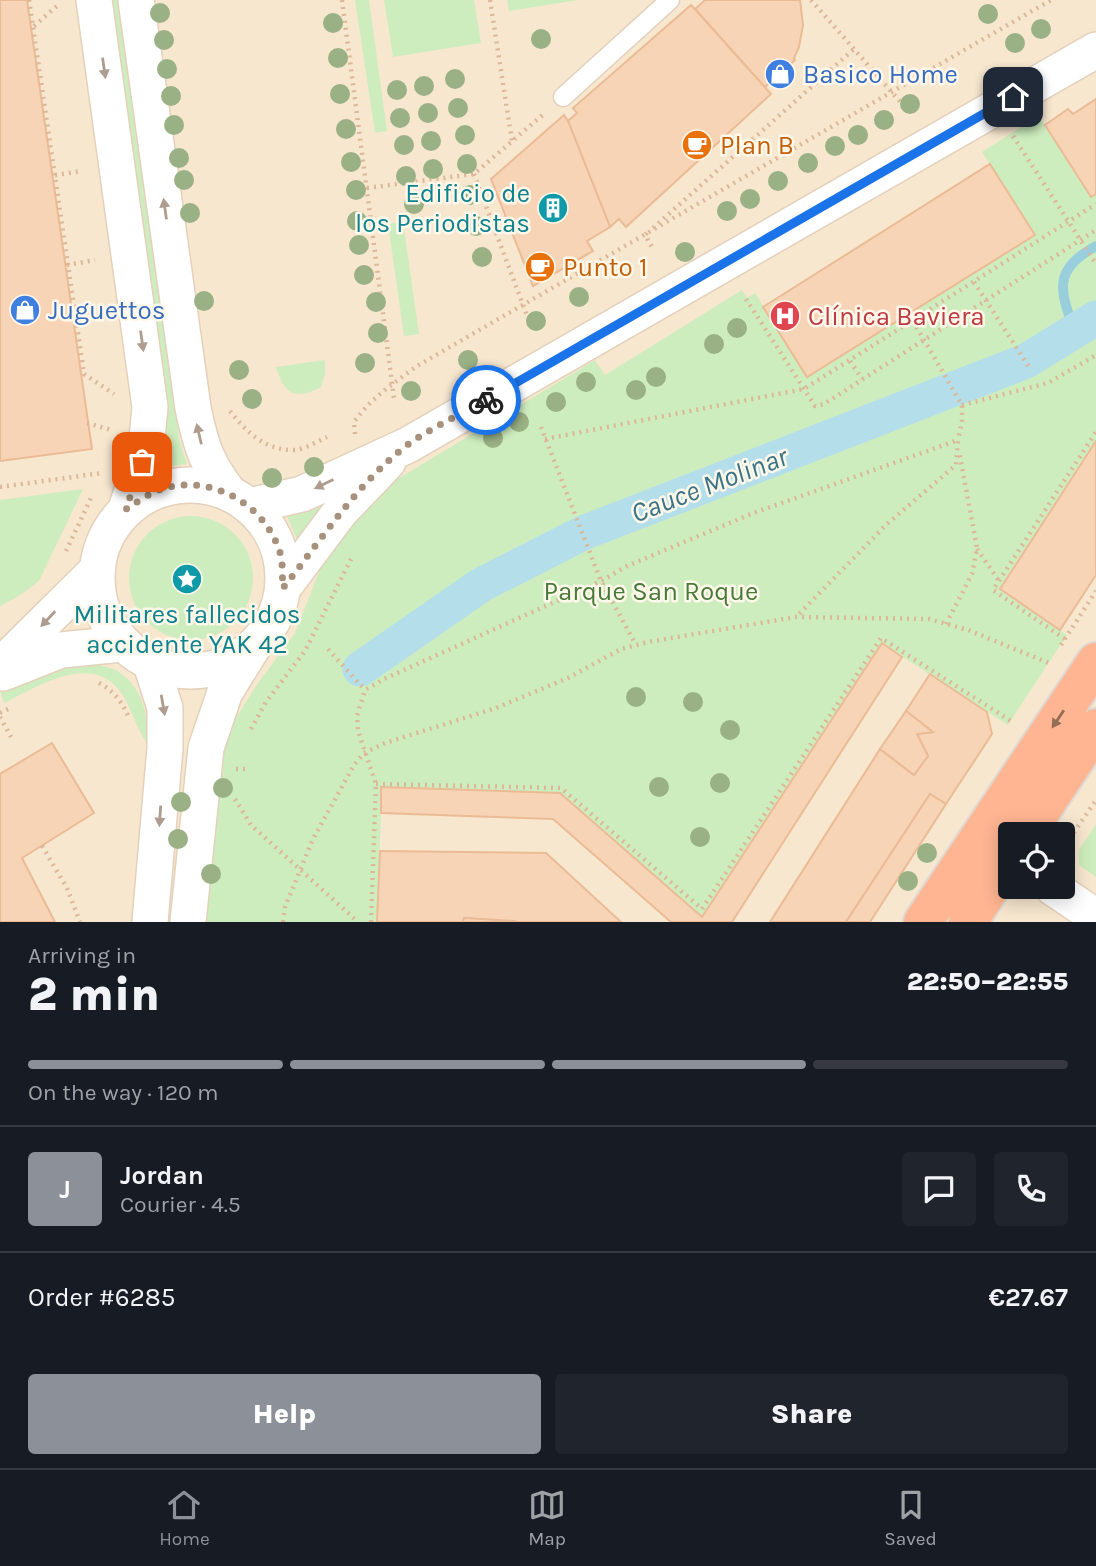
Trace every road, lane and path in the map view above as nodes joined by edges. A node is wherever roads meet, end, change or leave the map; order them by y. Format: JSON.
{"nodes":[{"id":1,"x":29,"y":0,"type":"edge"},
{"id":2,"x":94,"y":0,"type":"edge"},
{"id":3,"x":136,"y":0,"type":"edge"},
{"id":4,"x":342,"y":0,"type":"edge"},
{"id":5,"x":490,"y":0,"type":"edge"},
{"id":6,"x":670,"y":0,"type":"edge"},
{"id":7,"x":811,"y":0,"type":"edge"},
{"id":8,"x":1051,"y":0,"type":"edge"},
{"id":9,"x":58,"y":2,"type":"edge"},
{"id":10,"x":60,"y":13,"type":"dead end"},
{"id":11,"x":33,"y":26,"type":"junction"},
{"id":12,"x":855,"y":49,"type":"junction"},
{"id":13,"x":1096,"y":50,"type":"edge"},
{"id":14,"x":892,"y":92,"type":"junction"},
{"id":15,"x":563,"y":97,"type":"joint"},
{"id":16,"x":903,"y":105,"type":"dead end"},
{"id":17,"x":1012,"y":134,"type":"dead end"},
{"id":18,"x":512,"y":141,"type":"junction"},
{"id":19,"x":80,"y":158,"type":"dead end"},
{"id":20,"x":82,"y":171,"type":"junction"},
{"id":21,"x":474,"y":174,"type":"junction"},
{"id":22,"x":55,"y":175,"type":"junction"},
{"id":23,"x":84,"y":183,"type":"dead end"},
{"id":24,"x":366,"y":188,"type":"junction"},
{"id":25,"x":1096,"y":204,"type":"edge"},
{"id":26,"x":1069,"y":222,"type":"junction"},
{"id":27,"x":1096,"y":230,"type":"edge"},
{"id":28,"x":645,"y":235,"type":"junction"},
{"id":29,"x":1081,"y":240,"type":"junction"},
{"id":30,"x":653,"y":249,"type":"dead end"},
{"id":31,"x":93,"y":251,"type":"dead end"},
{"id":32,"x":95,"y":260,"type":"junction"},
{"id":33,"x":1096,"y":264,"type":"edge"},
{"id":34,"x":67,"y":265,"type":"junction"},
{"id":35,"x":97,"y":274,"type":"dead end"},
{"id":36,"x":974,"y":282,"type":"junction"},
{"id":37,"x":746,"y":299,"type":"dead end"},
{"id":38,"x":986,"y":300,"type":"junction"},
{"id":39,"x":523,"y":306,"type":"junction"},
{"id":40,"x":529,"y":321,"type":"dead end"},
{"id":41,"x":913,"y":321,"type":"junction"},
{"id":42,"x":924,"y":340,"type":"junction"},
{"id":43,"x":1096,"y":355,"type":"edge"},
{"id":44,"x":850,"y":361,"type":"junction"},
{"id":45,"x":1029,"y":367,"type":"dead end"},
{"id":46,"x":862,"y":379,"type":"junction"},
{"id":47,"x":112,"y":380,"type":"dead end"},
{"id":48,"x":392,"y":384,"type":"junction"},
{"id":49,"x":804,"y":389,"type":"junction"},
{"id":50,"x":114,"y":394,"type":"junction"},
{"id":51,"x":394,"y":398,"type":"dead end"},
{"id":52,"x":962,"y":405,"type":"junction"},
{"id":53,"x":113,"y":406,"type":"dead end"},
{"id":54,"x":112,"y":418,"type":"dead end"},
{"id":55,"x":87,"y":423,"type":"dead end"},
{"id":56,"x":541,"y":428,"type":"dead end"},
{"id":57,"x":111,"y":430,"type":"junction"},
{"id":58,"x":1096,"y":432,"type":"edge"},
{"id":59,"x":545,"y":439,"type":"junction"},
{"id":60,"x":356,"y":440,"type":"dead end"},
{"id":61,"x":958,"y":440,"type":"junction"},
{"id":62,"x":109,"y":441,"type":"dead end"},
{"id":63,"x":408,"y":444,"type":"junction"},
{"id":64,"x":958,"y":447,"type":"junction"},
{"id":65,"x":104,"y":463,"type":"dead end"},
{"id":66,"x":102,"y":474,"type":"junction"},
{"id":67,"x":0,"y":487,"type":"edge"},
{"id":68,"x":240,"y":500,"type":"junction"},
{"id":69,"x":126,"y":509,"type":"junction"},
{"id":70,"x":977,"y":548,"type":"junction"},
{"id":71,"x":354,"y":554,"type":"dead end"},
{"id":72,"x":61,"y":561,"type":"dead end"},
{"id":73,"x":96,"y":571,"type":"junction"},
{"id":74,"x":601,"y":581,"type":"junction"},
{"id":75,"x":999,"y":581,"type":"junction"},
{"id":76,"x":283,"y":588,"type":"junction"},
{"id":77,"x":1096,"y":591,"type":"edge"},
{"id":78,"x":796,"y":617,"type":"junction"},
{"id":79,"x":946,"y":624,"type":"junction"},
{"id":80,"x":1065,"y":639,"type":"junction"},
{"id":81,"x":122,"y":643,"type":"junction"},
{"id":82,"x":636,"y":645,"type":"junction"},
{"id":83,"x":1059,"y":647,"type":"dead end"},
{"id":84,"x":253,"y":648,"type":"junction"},
{"id":85,"x":328,"y":649,"type":"dead end"},
{"id":86,"x":1054,"y":655,"type":"dead end"},
{"id":87,"x":1096,"y":662,"type":"edge"},
{"id":88,"x":151,"y":664,"type":"junction"},
{"id":89,"x":0,"y":667,"type":"edge"},
{"id":90,"x":0,"y":674,"type":"edge"},
{"id":91,"x":90,"y":680,"type":"dead end"},
{"id":92,"x":365,"y":691,"type":"junction"},
{"id":93,"x":24,"y":701,"type":"dead end"},
{"id":94,"x":0,"y":715,"type":"edge"},
{"id":95,"x":1011,"y":721,"type":"dead end"},
{"id":96,"x":1096,"y":728,"type":"edge"},
{"id":97,"x":10,"y":737,"type":"dead end"},
{"id":98,"x":165,"y":748,"type":"junction"},
{"id":99,"x":206,"y":748,"type":"junction"},
{"id":100,"x":364,"y":753,"type":"junction"},
{"id":101,"x":376,"y":784,"type":"junction"},
{"id":102,"x":235,"y":799,"type":"dead end"},
{"id":103,"x":1096,"y":800,"type":"edge"},
{"id":104,"x":1034,"y":822,"type":"edge"},
{"id":105,"x":1075,"y":831,"type":"edge"},
{"id":106,"x":42,"y":846,"type":"dead end"},
{"id":107,"x":300,"y":870,"type":"junction"},
{"id":108,"x":998,"y":875,"type":"edge"},
{"id":109,"x":1070,"y":899,"type":"edge"},
{"id":110,"x":1096,"y":917,"type":"edge"},
{"id":111,"x":80,"y":922,"type":"edge"},
{"id":112,"x":150,"y":922,"type":"edge"},
{"id":113,"x":188,"y":922,"type":"edge"},
{"id":114,"x":282,"y":922,"type":"edge"},
{"id":115,"x":358,"y":922,"type":"edge"},
{"id":116,"x":371,"y":922,"type":"edge"},
{"id":117,"x":923,"y":922,"type":"edge"},
{"id":118,"x":968,"y":922,"type":"edge"}],
"edges":[{"from":1,"to":11,"type":"path"},
{"from":2,"to":69,"type":"street","one_way":true},
{"from":68,"to":3,"type":"street","one_way":true},
{"from":4,"to":24,"type":"path"},
{"from":5,"to":18,"type":"path"},
{"from":6,"to":15,"type":"lane"},
{"from":7,"to":12,"type":"path"},
{"from":8,"to":14,"type":"path"},
{"from":9,"to":10,"type":"path"},
{"from":9,"to":11,"type":"path"},
{"from":11,"to":22,"type":"path"},
{"from":12,"to":14,"type":"path"},
{"from":12,"to":28,"type":"path"},
{"from":13,"to":63,"type":"street"},
{"from":14,"to":16,"type":"path"},
{"from":14,"to":28,"type":"path"},
{"from":15,"to":18,"type":"path"},
{"from":17,"to":26,"type":"path"},
{"from":18,"to":21,"type":"path"},
{"from":19,"to":20,"type":"path"},
{"from":20,"to":22,"type":"path"},
{"from":20,"to":23,"type":"path"},
{"from":21,"to":24,"type":"path"},
{"from":21,"to":39,"type":"path"},
{"from":22,"to":34,"type":"path"},
{"from":24,"to":48,"type":"path"},
{"from":25,"to":26,"type":"path"},
{"from":26,"to":29,"type":"path"},
{"from":26,"to":36,"type":"path"},
{"from":27,"to":29,"type":"path"},
{"from":28,"to":30,"type":"path"},
{"from":28,"to":39,"type":"path"},
{"from":29,"to":33,"type":"path"},
{"from":29,"to":38,"type":"path"},
{"from":31,"to":32,"type":"path"},
{"from":32,"to":34,"type":"path"},
{"from":32,"to":35,"type":"path"},
{"from":34,"to":50,"type":"path"},
{"from":36,"to":38,"type":"path"},
{"from":36,"to":41,"type":"path"},
{"from":37,"to":49,"type":"path"},
{"from":38,"to":42,"type":"path"},
{"from":38,"to":45,"type":"path"},
{"from":39,"to":40,"type":"path"},
{"from":39,"to":48,"type":"path"},
{"from":41,"to":42,"type":"path"},
{"from":41,"to":44,"type":"path"},
{"from":42,"to":46,"type":"path"},
{"from":42,"to":52,"type":"path"},
{"from":43,"to":52,"type":"path"},
{"from":44,"to":46,"type":"path"},
{"from":44,"to":49,"type":"path"},
{"from":46,"to":49,"type":"path"},
{"from":47,"to":50,"type":"path"},
{"from":48,"to":51,"type":"path"},
{"from":48,"to":60,"type":"path"},
{"from":49,"to":59,"type":"path"},
{"from":50,"to":53,"type":"path"},
{"from":52,"to":61,"type":"path"},
{"from":54,"to":57,"type":"path"},
{"from":55,"to":57,"type":"path"},
{"from":56,"to":59,"type":"path"},
{"from":57,"to":62,"type":"path"},
{"from":58,"to":75,"type":"path"},
{"from":59,"to":74,"type":"path"},
{"from":61,"to":64,"type":"path"},
{"from":61,"to":74,"type":"path"},
{"from":63,"to":68,"type":"street","one_way":true},
{"from":63,"to":76,"type":"street"},
{"from":64,"to":70,"type":"path"},
{"from":64,"to":78,"type":"path"},
{"from":65,"to":66,"type":"path"},
{"from":66,"to":67,"type":"path"},
{"from":66,"to":72,"type":"path"},
{"from":68,"to":69,"type":"street"},
{"from":68,"to":76,"type":"street"},
{"from":69,"to":73,"type":"street"},
{"from":70,"to":75,"type":"path"},
{"from":70,"to":79,"type":"path"},
{"from":71,"to":99,"type":"path"},
{"from":73,"to":81,"type":"street"},
{"from":73,"to":89,"type":"street","one_way":true},
{"from":74,"to":82,"type":"path"},
{"from":74,"to":92,"type":"path"},
{"from":75,"to":80,"type":"path"},
{"from":76,"to":84,"type":"street"},
{"from":77,"to":80,"type":"path"},
{"from":78,"to":79,"type":"path"},
{"from":78,"to":82,"type":"path"},
{"from":79,"to":86,"type":"path"},
{"from":80,"to":83,"type":"path"},
{"from":81,"to":88,"type":"street"},
{"from":81,"to":90,"type":"street"},
{"from":82,"to":100,"type":"path"},
{"from":84,"to":88,"type":"street"},
{"from":84,"to":99,"type":"street"},
{"from":85,"to":92,"type":"path"},
{"from":87,"to":117,"type":"highway","one_way":true},
{"from":88,"to":98,"type":"street","one_way":true},
{"from":91,"to":98,"type":"path"},
{"from":92,"to":100,"type":"path"},
{"from":93,"to":94,"type":"path"},
{"from":94,"to":97,"type":"path"},
{"from":95,"to":101,"type":"path"},
{"from":96,"to":104,"type":"highway"},
{"from":98,"to":112,"type":"street","one_way":true},
{"from":99,"to":113,"type":"street"},
{"from":100,"to":101,"type":"path"},
{"from":100,"to":107,"type":"path"},
{"from":101,"to":116,"type":"path"},
{"from":102,"to":107,"type":"path"},
{"from":103,"to":105,"type":"path"},
{"from":106,"to":111,"type":"path"},
{"from":107,"to":114,"type":"path"},
{"from":107,"to":115,"type":"path"},
{"from":108,"to":118,"type":"highway"},
{"from":109,"to":110,"type":"street"}]}
